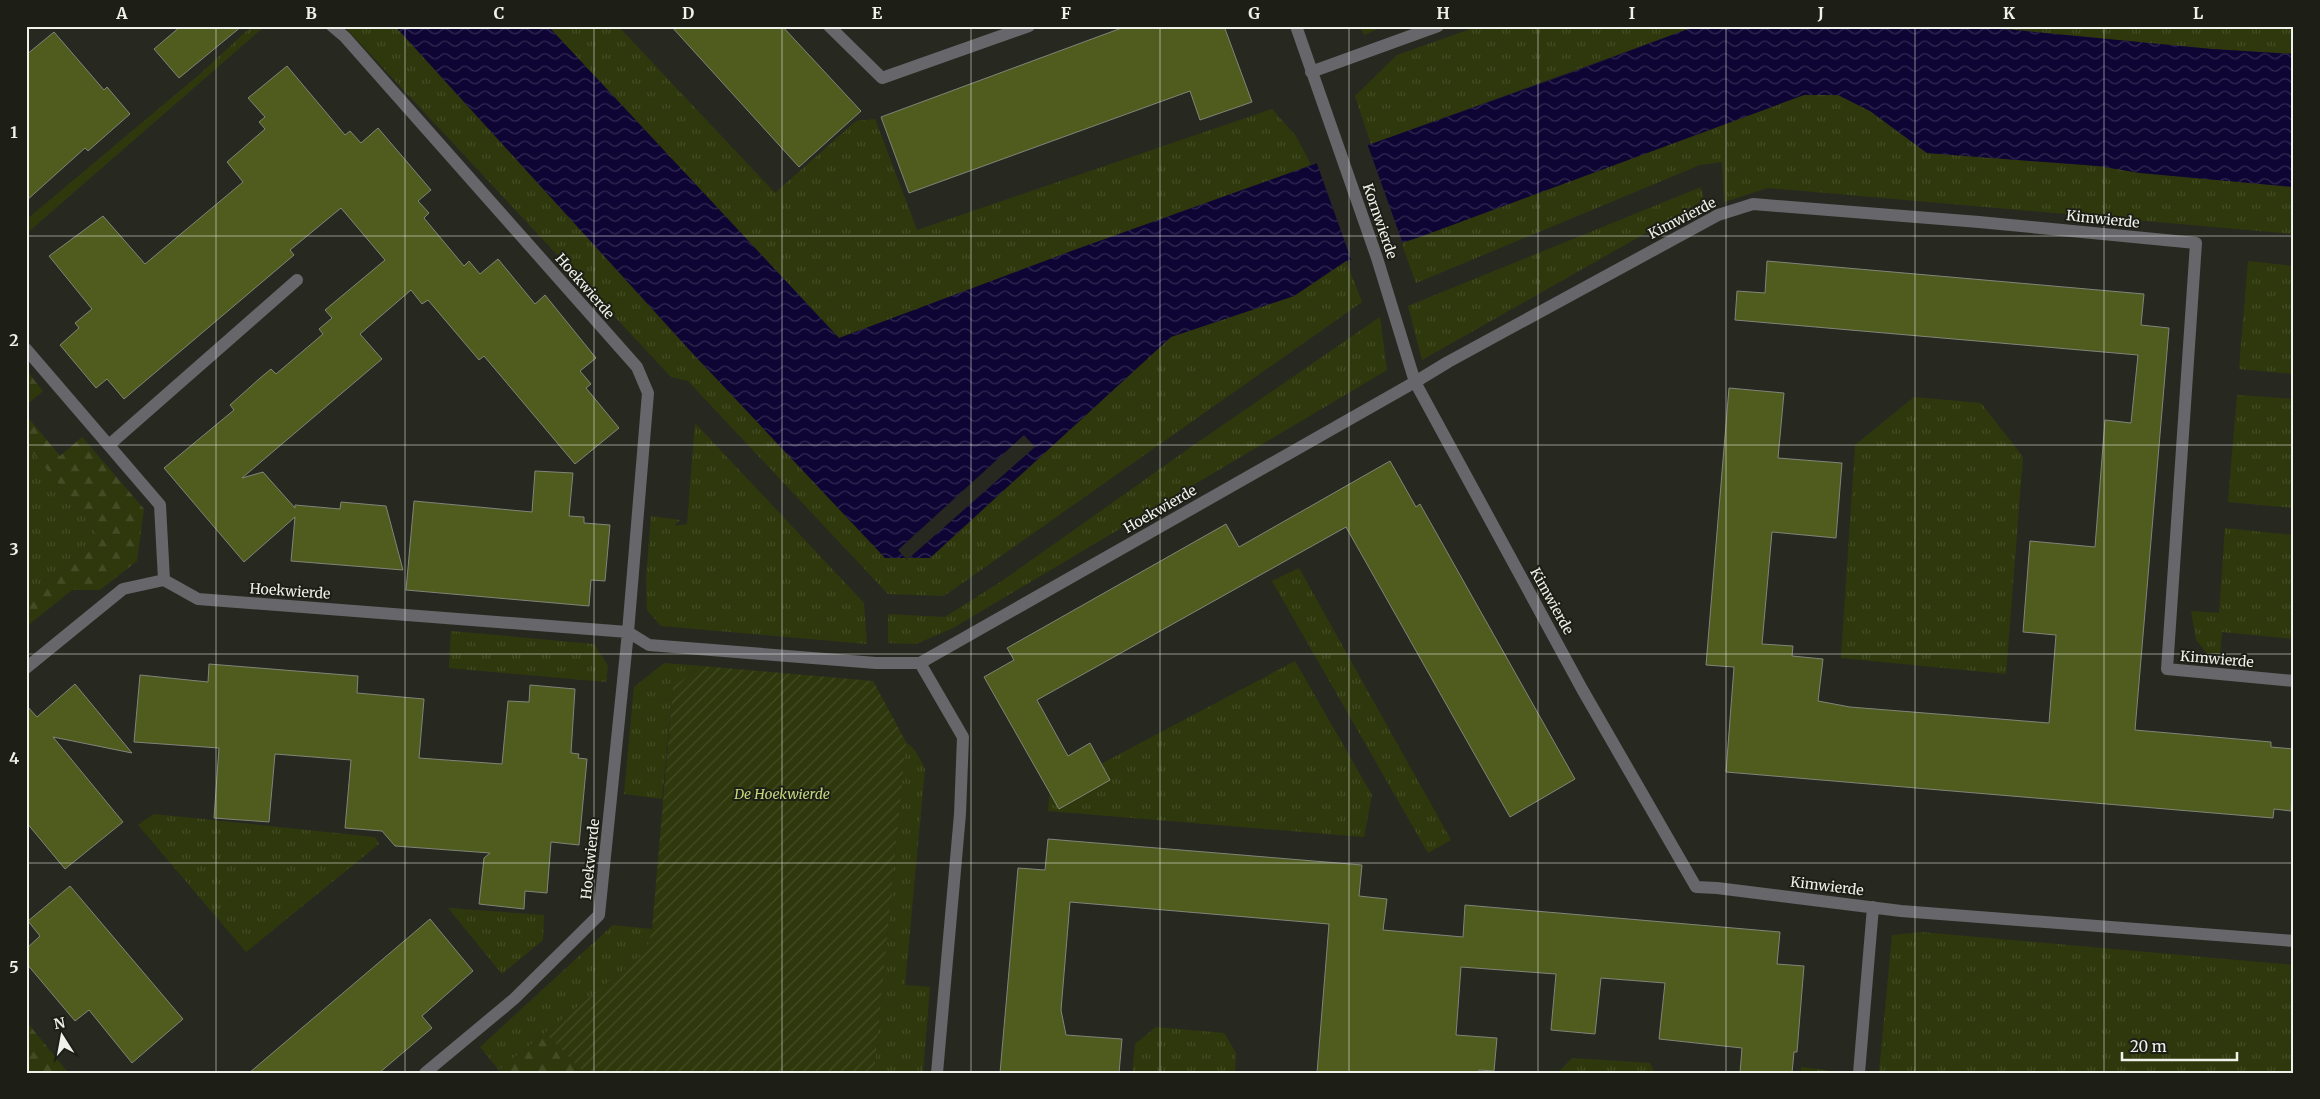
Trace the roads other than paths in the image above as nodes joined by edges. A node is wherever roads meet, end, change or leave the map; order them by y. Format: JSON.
{"nodes":[{"id":1,"x":332,"y":26,"type":"edge"},
{"id":2,"x":829,"y":26,"type":"edge"},
{"id":3,"x":1029,"y":26,"type":"edge"},
{"id":4,"x":1296,"y":26,"type":"edge"},
{"id":5,"x":1438,"y":26,"type":"edge"},
{"id":6,"x":1311,"y":72,"type":"junction"},
{"id":7,"x":296,"y":280,"type":"dead end"},
{"id":8,"x":26,"y":349,"type":"edge"},
{"id":9,"x":1415,"y":382,"type":"junction"},
{"id":10,"x":109,"y":445,"type":"junction"},
{"id":11,"x":164,"y":580,"type":"junction"},
{"id":12,"x":628,"y":632,"type":"junction"},
{"id":13,"x":920,"y":662,"type":"junction"},
{"id":14,"x":26,"y":668,"type":"edge"},
{"id":15,"x":2294,"y":681,"type":"edge"},
{"id":16,"x":1873,"y":907,"type":"junction"},
{"id":17,"x":2294,"y":941,"type":"edge"},
{"id":18,"x":425,"y":1073,"type":"edge"},
{"id":19,"x":937,"y":1073,"type":"edge"},
{"id":20,"x":1859,"y":1073,"type":"edge"}],
"edges":[{"from":1,"to":12,"type":"street","name":"Hoekwierde"},
{"from":2,"to":3,"type":"street"},
{"from":4,"to":6,"type":"street","name":"Kornwierde"},
{"from":5,"to":6,"type":"street"},
{"from":6,"to":9,"type":"street","name":"Kornwierde"},
{"from":7,"to":10,"type":"street"},
{"from":8,"to":10,"type":"street"},
{"from":9,"to":13,"type":"street","name":"Hoekwierde"},
{"from":9,"to":15,"type":"street","name":"Kimwierde"},
{"from":9,"to":16,"type":"street","name":"Kimwierde"},
{"from":10,"to":11,"type":"street"},
{"from":11,"to":12,"type":"street","name":"Hoekwierde"},
{"from":11,"to":14,"type":"street"},
{"from":12,"to":13,"type":"street","name":"Hoekwierde"},
{"from":12,"to":18,"type":"street","name":"Hoekwierde"},
{"from":13,"to":19,"type":"street"},
{"from":16,"to":17,"type":"street","name":"Kimwierde"},
{"from":16,"to":20,"type":"street","name":"Kimwierde"}]}
